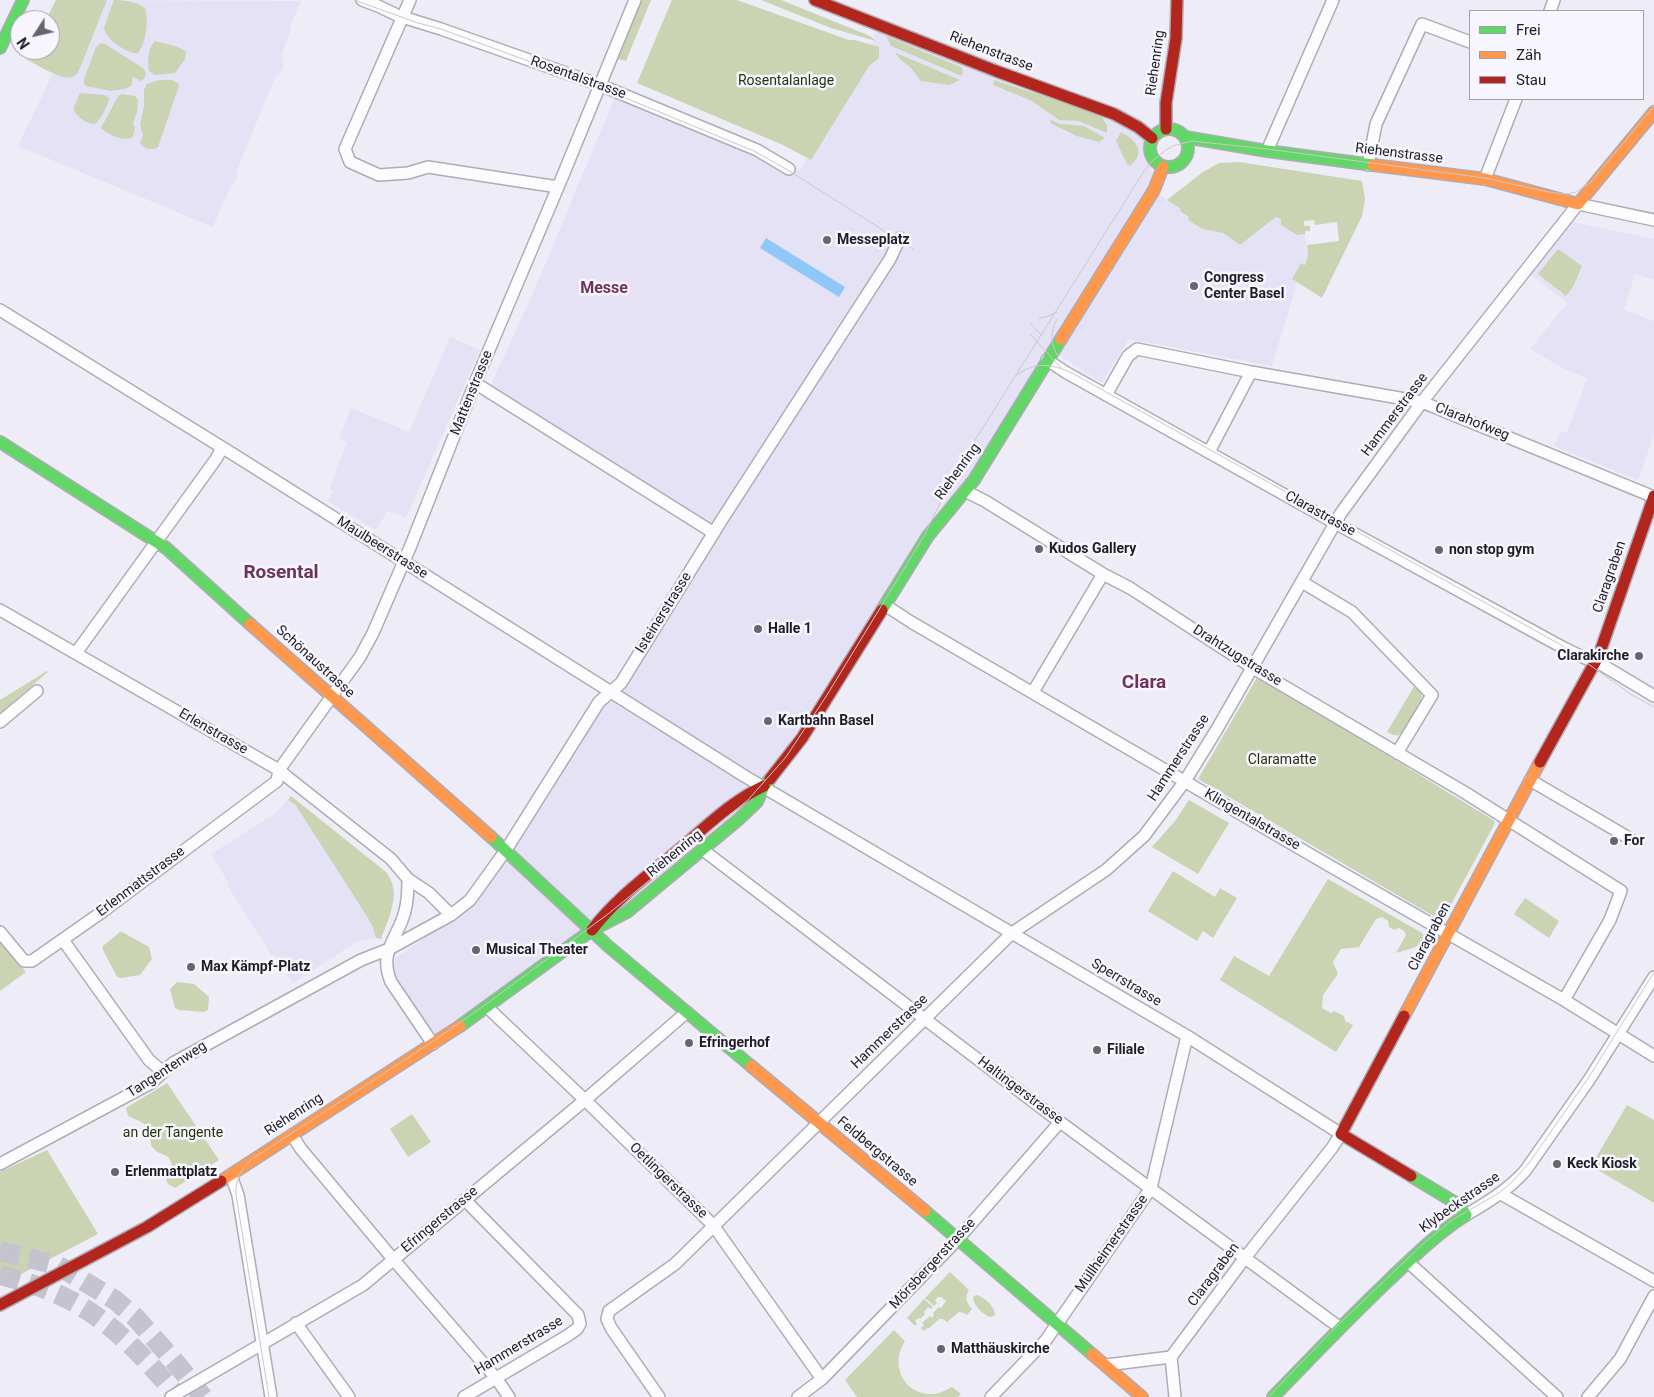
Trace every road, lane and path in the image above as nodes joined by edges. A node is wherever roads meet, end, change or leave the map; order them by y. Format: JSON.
{"nodes":[{"id":1,"x":23,"y":0,"type":"edge"},
{"id":2,"x":362,"y":0,"type":"edge"},
{"id":3,"x":410,"y":0,"type":"edge"},
{"id":4,"x":635,"y":0,"type":"edge"},
{"id":5,"x":815,"y":0,"type":"edge"},
{"id":6,"x":1177,"y":0,"type":"edge"},
{"id":7,"x":1333,"y":0,"type":"edge"},
{"id":8,"x":403,"y":17,"type":"junction"},
{"id":9,"x":1469,"y":42,"type":"edge"},
{"id":10,"x":0,"y":48,"type":"edge"},
{"id":11,"x":600,"y":84,"type":"junction"},
{"id":12,"x":1516,"y":100,"type":"edge"},
{"id":13,"x":1654,"y":112,"type":"edge"},
{"id":14,"x":1166,"y":129,"type":"junction"},
{"id":15,"x":1185,"y":137,"type":"junction"},
{"id":16,"x":1152,"y":138,"type":"junction"},
{"id":17,"x":1214,"y":142,"type":"junction"},
{"id":18,"x":1267,"y":151,"type":"junction"},
{"id":19,"x":1183,"y":162,"type":"junction"},
{"id":20,"x":1368,"y":165,"type":"junction"},
{"id":21,"x":1163,"y":167,"type":"junction"},
{"id":22,"x":789,"y":169,"type":"dead end"},
{"id":23,"x":1485,"y":179,"type":"junction"},
{"id":24,"x":558,"y":187,"type":"junction"},
{"id":25,"x":1578,"y":204,"type":"junction"},
{"id":26,"x":1654,"y":220,"type":"edge"},
{"id":27,"x":900,"y":238,"type":"dead end"},
{"id":28,"x":0,"y":310,"type":"edge"},
{"id":29,"x":1048,"y":360,"type":"junction"},
{"id":30,"x":1251,"y":372,"type":"junction"},
{"id":31,"x":474,"y":384,"type":"junction"},
{"id":32,"x":1106,"y":395,"type":"junction"},
{"id":33,"x":1422,"y":402,"type":"junction"},
{"id":34,"x":0,"y":442,"type":"edge"},
{"id":35,"x":222,"y":448,"type":"junction"},
{"id":36,"x":1209,"y":452,"type":"junction"},
{"id":37,"x":965,"y":491,"type":"junction"},
{"id":38,"x":1654,"y":496,"type":"edge"},
{"id":39,"x":1335,"y":523,"type":"junction"},
{"id":40,"x":714,"y":533,"type":"junction"},
{"id":41,"x":157,"y":541,"type":"junction"},
{"id":42,"x":404,"y":561,"type":"junction"},
{"id":43,"x":1103,"y":574,"type":"junction"},
{"id":44,"x":1302,"y":582,"type":"junction"},
{"id":45,"x":885,"y":605,"type":"junction"},
{"id":46,"x":0,"y":610,"type":"edge"},
{"id":47,"x":76,"y":653,"type":"junction"},
{"id":48,"x":1595,"y":662,"type":"junction"},
{"id":49,"x":1254,"y":668,"type":"junction"},
{"id":50,"x":37,"y":691,"type":"dead end"},
{"id":51,"x":610,"y":692,"type":"junction"},
{"id":52,"x":1033,"y":692,"type":"junction"},
{"id":53,"x":331,"y":696,"type":"junction"},
{"id":54,"x":1654,"y":696,"type":"edge"},
{"id":55,"x":0,"y":722,"type":"edge"},
{"id":56,"x":1397,"y":753,"type":"junction"},
{"id":57,"x":279,"y":770,"type":"junction"},
{"id":58,"x":1530,"y":780,"type":"junction"},
{"id":59,"x":1185,"y":781,"type":"junction"},
{"id":60,"x":764,"y":786,"type":"junction"},
{"id":61,"x":1509,"y":820,"type":"junction"},
{"id":62,"x":1629,"y":838,"type":"dead end"},
{"id":63,"x":506,"y":850,"type":"junction"},
{"id":64,"x":703,"y":850,"type":"junction"},
{"id":65,"x":408,"y":879,"type":"junction"},
{"id":66,"x":451,"y":915,"type":"junction"},
{"id":67,"x":592,"y":930,"type":"junction"},
{"id":68,"x":0,"y":932,"type":"edge"},
{"id":69,"x":1012,"y":933,"type":"junction"},
{"id":70,"x":1449,"y":933,"type":"junction"},
{"id":71,"x":63,"y":940,"type":"junction"},
{"id":72,"x":389,"y":949,"type":"junction"},
{"id":73,"x":1654,"y":977,"type":"edge"},
{"id":74,"x":1564,"y":1000,"type":"junction"},
{"id":75,"x":487,"y":1007,"type":"junction"},
{"id":76,"x":687,"y":1012,"type":"junction"},
{"id":77,"x":925,"y":1019,"type":"junction"},
{"id":78,"x":1619,"y":1034,"type":"junction"},
{"id":79,"x":1187,"y":1036,"type":"junction"},
{"id":80,"x":434,"y":1044,"type":"junction"},
{"id":81,"x":1654,"y":1056,"type":"edge"},
{"id":82,"x":163,"y":1072,"type":"junction"},
{"id":83,"x":586,"y":1100,"type":"junction"},
{"id":84,"x":1060,"y":1122,"type":"junction"},
{"id":85,"x":819,"y":1123,"type":"junction"},
{"id":86,"x":1341,"y":1134,"type":"junction"},
{"id":87,"x":292,"y":1135,"type":"junction"},
{"id":88,"x":0,"y":1164,"type":"edge"},
{"id":89,"x":231,"y":1174,"type":"junction"},
{"id":90,"x":1151,"y":1188,"type":"junction"},
{"id":91,"x":1501,"y":1194,"type":"junction"},
{"id":92,"x":465,"y":1200,"type":"junction"},
{"id":93,"x":1466,"y":1215,"type":"junction"},
{"id":94,"x":713,"y":1225,"type":"junction"},
{"id":95,"x":958,"y":1239,"type":"junction"},
{"id":96,"x":393,"y":1259,"type":"junction"},
{"id":97,"x":1244,"y":1259,"type":"junction"},
{"id":98,"x":1408,"y":1262,"type":"junction"},
{"id":99,"x":1654,"y":1281,"type":"edge"},
{"id":100,"x":1654,"y":1296,"type":"edge"},
{"id":101,"x":0,"y":1305,"type":"edge"},
{"id":102,"x":296,"y":1323,"type":"junction"},
{"id":103,"x":1057,"y":1324,"type":"junction"},
{"id":104,"x":1339,"y":1327,"type":"junction"},
{"id":105,"x":262,"y":1344,"type":"junction"},
{"id":106,"x":1170,"y":1357,"type":"junction"},
{"id":107,"x":1106,"y":1366,"type":"junction"},
{"id":108,"x":496,"y":1378,"type":"junction"},
{"id":109,"x":822,"y":1379,"type":"junction"},
{"id":110,"x":171,"y":1397,"type":"edge"},
{"id":111,"x":271,"y":1397,"type":"edge"},
{"id":112,"x":349,"y":1397,"type":"edge"},
{"id":113,"x":464,"y":1397,"type":"edge"},
{"id":114,"x":510,"y":1397,"type":"edge"},
{"id":115,"x":660,"y":1397,"type":"edge"},
{"id":116,"x":798,"y":1397,"type":"edge"},
{"id":117,"x":992,"y":1397,"type":"edge"},
{"id":118,"x":1142,"y":1397,"type":"edge"},
{"id":119,"x":1174,"y":1397,"type":"edge"},
{"id":120,"x":1273,"y":1397,"type":"edge"},
{"id":121,"x":1557,"y":1397,"type":"edge"},
{"id":122,"x":1588,"y":1397,"type":"edge"}],
"edges":[{"from":1,"to":10,"type":"main road"},
{"from":2,"to":8,"type":"street","name":"Rosentalstrasse"},
{"from":3,"to":8,"type":"street"},
{"from":4,"to":11,"type":"street","name":"Mattenstrasse"},
{"from":5,"to":16,"type":"main road","name":"Riehenstrasse"},
{"from":6,"to":14,"type":"main road","name":"Riehenring"},
{"from":7,"to":18,"type":"street"},
{"from":8,"to":11,"type":"street","name":"Rosentalstrasse"},
{"from":8,"to":24,"type":"street"},
{"from":9,"to":20,"type":"street"},
{"from":11,"to":22,"type":"street","name":"Rosentalstrasse"},
{"from":11,"to":24,"type":"street","name":"Mattenstrasse"},
{"from":12,"to":23,"type":"street"},
{"from":13,"to":25,"type":"main road","name":"Hammerstrasse"},
{"from":14,"to":15,"type":"main road"},
{"from":14,"to":16,"type":"main road"},
{"from":15,"to":17,"type":"main road","name":"Riehenstrasse"},
{"from":15,"to":19,"type":"main road"},
{"from":16,"to":21,"type":"main road"},
{"from":17,"to":18,"type":"main road","name":"Riehenstrasse"},
{"from":17,"to":19,"type":"main road"},
{"from":18,"to":20,"type":"main road","name":"Riehenstrasse"},
{"from":19,"to":21,"type":"main road"},
{"from":20,"to":23,"type":"main road","name":"Riehenstrasse"},
{"from":21,"to":29,"type":"main road","name":"Riehenring"},
{"from":23,"to":25,"type":"main road","name":"Riehenstrasse"},
{"from":24,"to":31,"type":"street","name":"Mattenstrasse"},
{"from":25,"to":26,"type":"street"},
{"from":25,"to":33,"type":"street","name":"Hammerstrasse"},
{"from":27,"to":40,"type":"street","name":"Isteinerstrasse"},
{"from":28,"to":35,"type":"street","name":"Maulbeerstrasse"},
{"from":29,"to":32,"type":"street","name":"Clarastrasse"},
{"from":29,"to":37,"type":"main road","name":"Riehenring"},
{"from":30,"to":32,"type":"street","name":"Clarahofweg"},
{"from":30,"to":33,"type":"street","name":"Clarahofweg"},
{"from":30,"to":36,"type":"street"},
{"from":31,"to":40,"type":"street"},
{"from":31,"to":42,"type":"street","name":"Mattenstrasse"},
{"from":32,"to":36,"type":"street","name":"Clarastrasse"},
{"from":33,"to":38,"type":"street","name":"Clarahofweg"},
{"from":33,"to":39,"type":"street","name":"Hammerstrasse"},
{"from":34,"to":41,"type":"main road","name":"Schönaustrasse"},
{"from":35,"to":41,"type":"street"},
{"from":35,"to":42,"type":"street","name":"Maulbeerstrasse"},
{"from":36,"to":39,"type":"street","name":"Clarastrasse"},
{"from":37,"to":43,"type":"street","name":"Drahtzugstrasse"},
{"from":37,"to":45,"type":"main road","name":"Riehenring"},
{"from":38,"to":48,"type":"main road","name":"Claragraben"},
{"from":39,"to":44,"type":"street","name":"Hammerstrasse"},
{"from":39,"to":48,"type":"street","name":"Clarastrasse"},
{"from":40,"to":51,"type":"street","name":"Isteinerstrasse"},
{"from":41,"to":47,"type":"street"},
{"from":41,"to":53,"type":"main road","name":"Schönaustrasse"},
{"from":42,"to":51,"type":"street","name":"Maulbeerstrasse"},
{"from":42,"to":53,"type":"street","name":"Mattenstrasse"},
{"from":43,"to":49,"type":"street","name":"Drahtzugstrasse"},
{"from":43,"to":52,"type":"street"},
{"from":44,"to":49,"type":"street","name":"Hammerstrasse"},
{"from":44,"to":56,"type":"street"},
{"from":45,"to":52,"type":"street","name":"Klingentalstrasse"},
{"from":45,"to":60,"type":"main road","name":"Riehenring"},
{"from":46,"to":47,"type":"street","name":"Erlenstrasse"},
{"from":47,"to":57,"type":"street","name":"Erlenstrasse"},
{"from":48,"to":54,"type":"street","name":"Clarastrasse"},
{"from":48,"to":58,"type":"main road","name":"Claragraben"},
{"from":49,"to":56,"type":"street","name":"Drahtzugstrasse"},
{"from":49,"to":59,"type":"street","name":"Hammerstrasse"},
{"from":50,"to":55,"type":"street"},
{"from":51,"to":60,"type":"street","name":"Maulbeerstrasse"},
{"from":51,"to":63,"type":"street","name":"Isteinerstrasse"},
{"from":52,"to":59,"type":"street","name":"Klingentalstrasse"},
{"from":53,"to":57,"type":"street","name":"Mattenstrasse"},
{"from":53,"to":63,"type":"main road","name":"Schönaustrasse"},
{"from":56,"to":61,"type":"street","name":"Drahtzugstrasse"},
{"from":57,"to":65,"type":"street","name":"Erlenstrasse"},
{"from":57,"to":71,"type":"street","name":"Erlenmattstrasse"},
{"from":58,"to":61,"type":"main road","name":"Claragraben"},
{"from":58,"to":62,"type":"street"},
{"from":59,"to":69,"type":"street","name":"Hammerstrasse"},
{"from":59,"to":70,"type":"street","name":"Klingentalstrasse"},
{"from":60,"to":64,"type":"main road","name":"Riehenring"},
{"from":60,"to":67,"type":"main road","name":"Riehenring"},
{"from":60,"to":69,"type":"street","name":"Sperrstrasse"},
{"from":61,"to":70,"type":"main road","name":"Claragraben"},
{"from":61,"to":74,"type":"street","name":"Drahtzugstrasse"},
{"from":63,"to":66,"type":"street","name":"Isteinerstrasse"},
{"from":63,"to":67,"type":"main road","name":"Schönaustrasse"},
{"from":64,"to":67,"type":"main road","name":"Riehenring"},
{"from":64,"to":77,"type":"street","name":"Haltingerstrasse"},
{"from":65,"to":66,"type":"street","name":"Erlenstrasse"},
{"from":65,"to":72,"type":"street"},
{"from":66,"to":72,"type":"street","name":"Isteinerstrasse"},
{"from":67,"to":75,"type":"main road","name":"Riehenring"},
{"from":67,"to":76,"type":"main road","name":"Feldbergstrasse"},
{"from":68,"to":71,"type":"street","name":"Erlenmattstrasse"},
{"from":69,"to":77,"type":"street","name":"Hammerstrasse"},
{"from":69,"to":79,"type":"street","name":"Sperrstrasse"},
{"from":70,"to":74,"type":"street","name":"Klingentalstrasse"},
{"from":70,"to":86,"type":"main road","name":"Claragraben"},
{"from":71,"to":82,"type":"street"},
{"from":72,"to":80,"type":"street"},
{"from":72,"to":82,"type":"street","name":"Tangentenweg"},
{"from":73,"to":78,"type":"street","name":"Klybeckstrasse"},
{"from":74,"to":78,"type":"street","name":"Klingentalstrasse"},
{"from":75,"to":80,"type":"main road","name":"Riehenring"},
{"from":75,"to":83,"type":"street","name":"Oetlingerstrasse"},
{"from":76,"to":83,"type":"street","name":"Efringerstrasse"},
{"from":76,"to":85,"type":"main road","name":"Feldbergstrasse"},
{"from":77,"to":84,"type":"street","name":"Haltingerstrasse"},
{"from":77,"to":85,"type":"street","name":"Hammerstrasse"},
{"from":78,"to":81,"type":"street","name":"Klingentalstrasse"},
{"from":78,"to":91,"type":"street","name":"Klybeckstrasse"},
{"from":79,"to":86,"type":"street","name":"Sperrstrasse"},
{"from":79,"to":90,"type":"street","name":"Müllheimerstrasse"},
{"from":80,"to":87,"type":"main road","name":"Riehenring"},
{"from":82,"to":88,"type":"street","name":"Tangentenweg"},
{"from":83,"to":92,"type":"street","name":"Efringerstrasse"},
{"from":83,"to":94,"type":"street","name":"Oetlingerstrasse"},
{"from":84,"to":90,"type":"street","name":"Haltingerstrasse"},
{"from":84,"to":95,"type":"street","name":"Mörsbergerstrasse"},
{"from":85,"to":94,"type":"street","name":"Hammerstrasse"},
{"from":85,"to":95,"type":"main road","name":"Feldbergstrasse"},
{"from":86,"to":93,"type":"main road","name":"Sperrstrasse"},
{"from":86,"to":97,"type":"street","name":"Claragraben"},
{"from":87,"to":89,"type":"main road","name":"Riehenring"},
{"from":87,"to":96,"type":"street"},
{"from":89,"to":101,"type":"main road","name":"Riehenring"},
{"from":89,"to":105,"type":"street"},
{"from":90,"to":97,"type":"street","name":"Haltingerstrasse"},
{"from":90,"to":103,"type":"street","name":"Müllheimerstrasse"},
{"from":91,"to":93,"type":"street","name":"Klybeckstrasse"},
{"from":91,"to":99,"type":"street"},
{"from":92,"to":96,"type":"street","name":"Efringerstrasse"},
{"from":92,"to":108,"type":"street","name":"Hammerstrasse"},
{"from":93,"to":98,"type":"main road","name":"Klybeckstrasse"},
{"from":94,"to":109,"type":"street","name":"Oetlingerstrasse"},
{"from":94,"to":115,"type":"street","name":"Hammerstrasse"},
{"from":95,"to":103,"type":"main road","name":"Feldbergstrasse"},
{"from":95,"to":109,"type":"street","name":"Mörsbergerstrasse"},
{"from":96,"to":102,"type":"street","name":"Efringerstrasse"},
{"from":96,"to":108,"type":"street"},
{"from":97,"to":104,"type":"street","name":"Haltingerstrasse"},
{"from":97,"to":106,"type":"street","name":"Claragraben"},
{"from":98,"to":104,"type":"main road","name":"Klybeckstrasse"},
{"from":98,"to":121,"type":"street"},
{"from":100,"to":122,"type":"street"},
{"from":102,"to":105,"type":"street","name":"Efringerstrasse"},
{"from":102,"to":112,"type":"street"},
{"from":103,"to":107,"type":"main road","name":"Feldbergstrasse"},
{"from":103,"to":117,"type":"street","name":"Müllheimerstrasse"},
{"from":104,"to":120,"type":"main road","name":"Klybeckstrasse"},
{"from":105,"to":110,"type":"street","name":"Efringerstrasse"},
{"from":105,"to":111,"type":"street"},
{"from":106,"to":107,"type":"street"},
{"from":106,"to":119,"type":"street"},
{"from":107,"to":118,"type":"main road","name":"Feldbergstrasse"},
{"from":108,"to":113,"type":"street","name":"Hammerstrasse"},
{"from":108,"to":114,"type":"street"},
{"from":109,"to":116,"type":"street","name":"Mörsbergerstrasse"}]}
